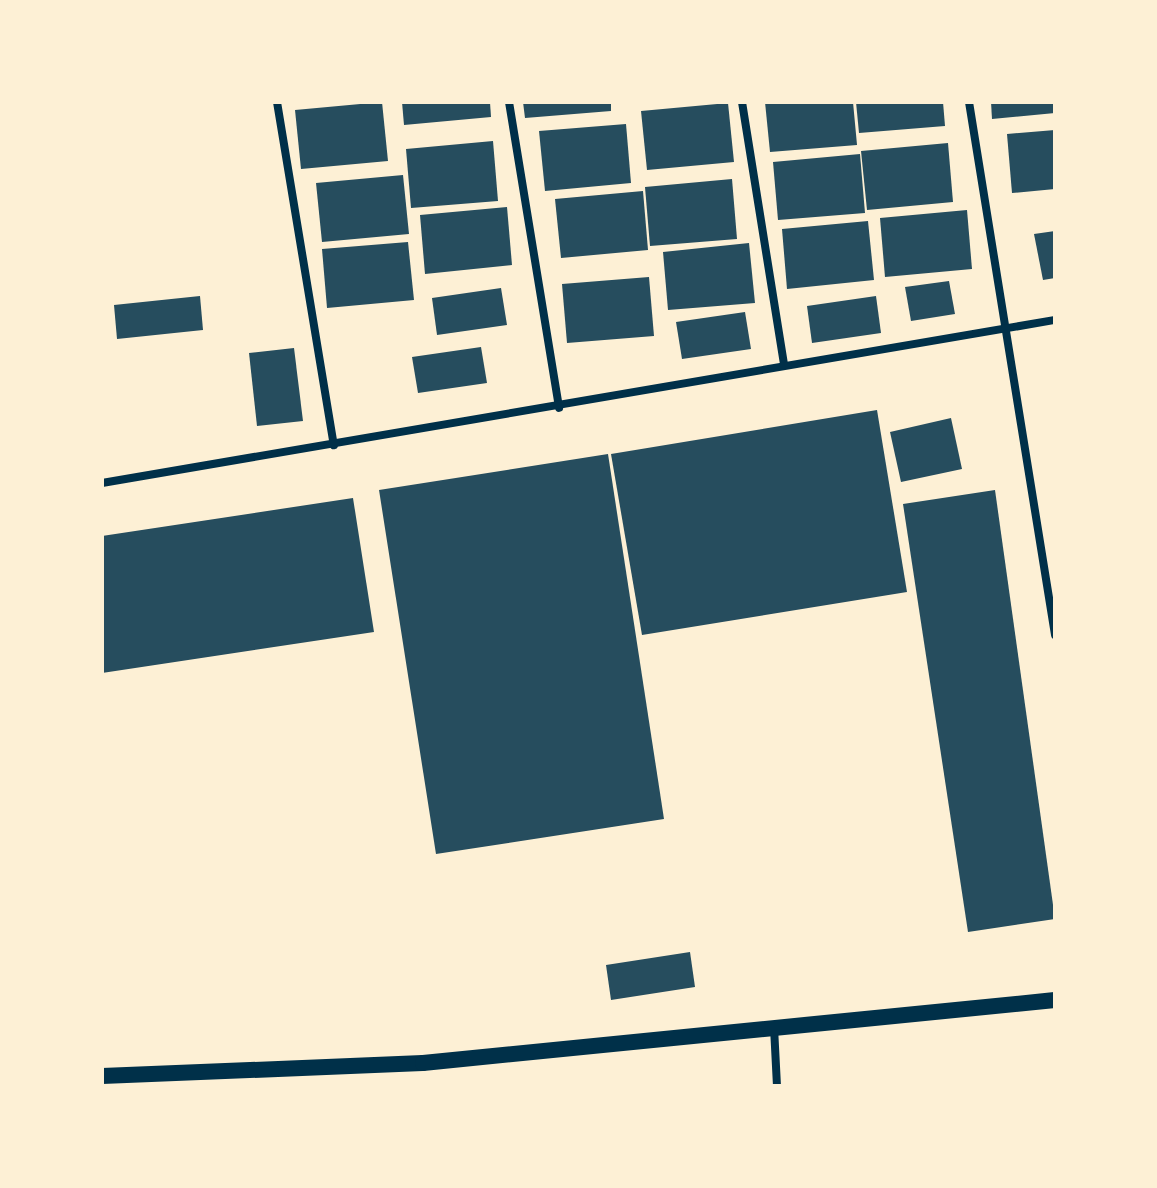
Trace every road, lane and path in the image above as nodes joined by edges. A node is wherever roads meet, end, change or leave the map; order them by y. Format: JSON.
{"nodes":[{"id":1,"x":277,"y":102,"type":"edge"},
{"id":2,"x":509,"y":102,"type":"edge"},
{"id":3,"x":742,"y":102,"type":"edge"},
{"id":4,"x":969,"y":102,"type":"edge"},
{"id":5,"x":1055,"y":320,"type":"edge"},
{"id":6,"x":1006,"y":328,"type":"junction"},
{"id":7,"x":784,"y":363,"type":"junction"},
{"id":8,"x":559,"y":408,"type":"junction"},
{"id":9,"x":334,"y":445,"type":"junction"},
{"id":10,"x":102,"y":483,"type":"edge"},
{"id":11,"x":1055,"y":635,"type":"edge"},
{"id":12,"x":1055,"y":1000,"type":"edge"},
{"id":13,"x":774,"y":1027,"type":"junction"},
{"id":14,"x":102,"y":1076,"type":"edge"},
{"id":15,"x":777,"y":1086,"type":"edge"}],
"edges":[{"from":1,"to":9,"type":"street"},
{"from":2,"to":8,"type":"street"},
{"from":3,"to":7,"type":"street"},
{"from":4,"to":6,"type":"street"},
{"from":5,"to":6,"type":"street"},
{"from":6,"to":7,"type":"street"},
{"from":6,"to":11,"type":"street"},
{"from":7,"to":8,"type":"street"},
{"from":8,"to":9,"type":"street"},
{"from":9,"to":10,"type":"street"},
{"from":12,"to":13,"type":"main road"},
{"from":13,"to":14,"type":"main road"},
{"from":13,"to":15,"type":"street"}]}
